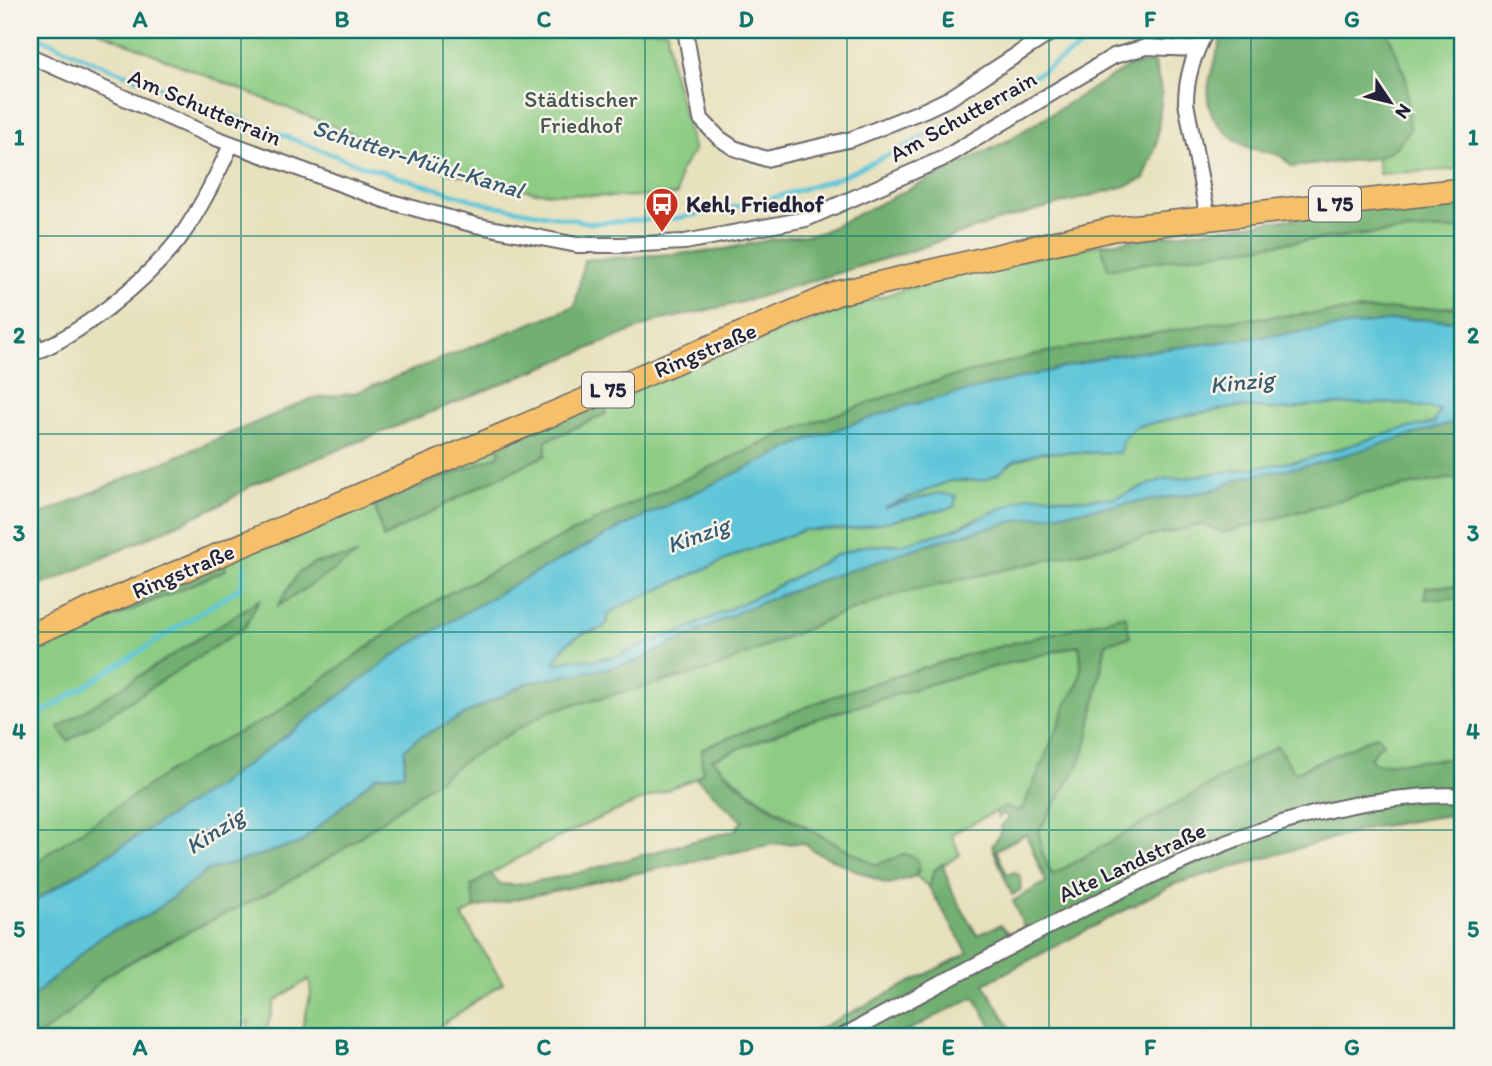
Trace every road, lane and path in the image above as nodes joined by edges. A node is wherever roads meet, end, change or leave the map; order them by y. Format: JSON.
{"nodes":[{"id":1,"x":685,"y":30,"type":"edge"},
{"id":2,"x":1055,"y":30,"type":"edge"},
{"id":3,"x":1207,"y":30,"type":"edge"},
{"id":4,"x":1196,"y":49,"type":"junction"},
{"id":5,"x":30,"y":56,"type":"edge"},
{"id":6,"x":232,"y":145,"type":"junction"},
{"id":7,"x":1462,"y":190,"type":"edge"},
{"id":8,"x":1208,"y":218,"type":"junction"},
{"id":9,"x":30,"y":335,"type":"edge"},
{"id":10,"x":34,"y":352,"type":"edge"},
{"id":11,"x":30,"y":635,"type":"edge"},
{"id":12,"x":1462,"y":796,"type":"edge"},
{"id":13,"x":843,"y":1036,"type":"edge"}],
"edges":[{"from":1,"to":2,"type":"street"},
{"from":3,"to":4,"type":"street"},
{"from":4,"to":6,"type":"street","name":"Am Schutterrain"},
{"from":4,"to":8,"type":"street"},
{"from":5,"to":6,"type":"street","name":"Am Schutterrain"},
{"from":6,"to":10,"type":"street"},
{"from":7,"to":8,"type":"main road","number":"L 75"},
{"from":8,"to":11,"type":"main road","name":"Ringstraße","number":"L 75"},
{"from":9,"to":10,"type":"street"},
{"from":12,"to":13,"type":"street","name":"Alte Landstraße"}]}
